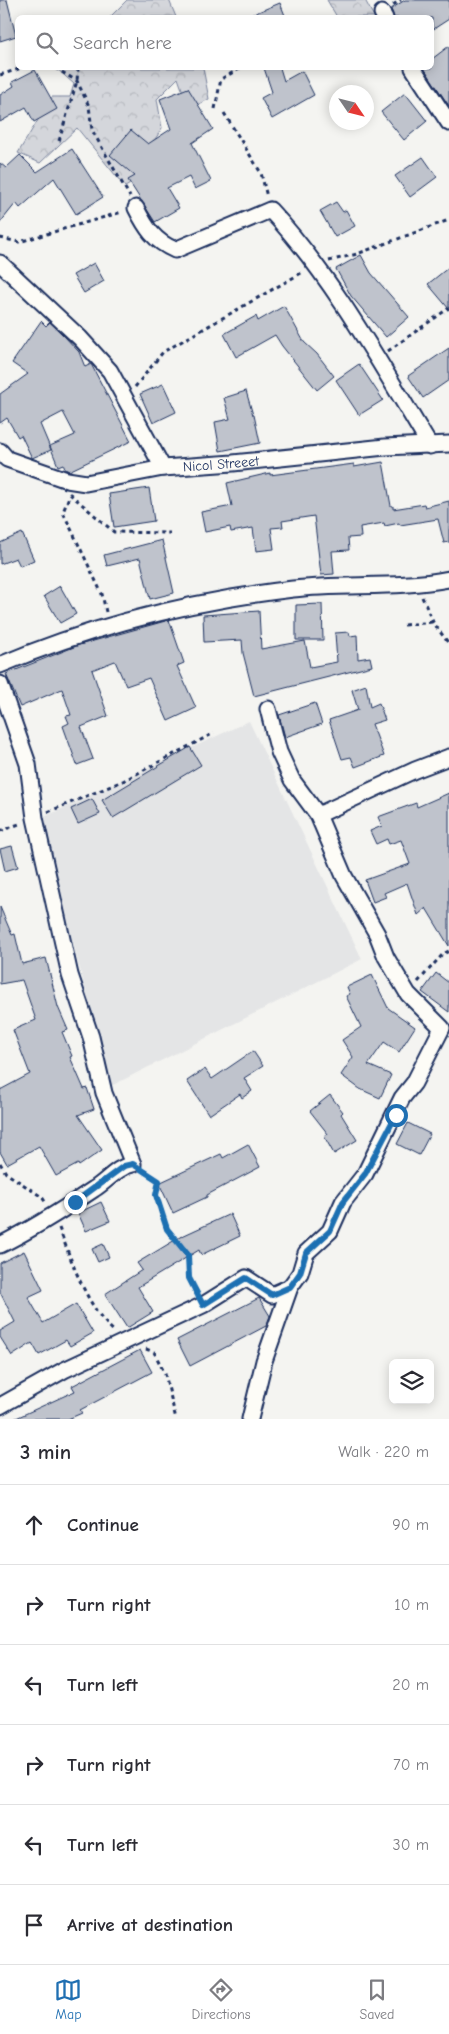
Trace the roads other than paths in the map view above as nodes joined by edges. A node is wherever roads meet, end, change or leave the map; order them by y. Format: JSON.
{"nodes":[{"id":1,"x":414,"y":70,"type":"edge"},
{"id":2,"x":449,"y":123,"type":"edge"},
{"id":3,"x":136,"y":208,"type":"road end"},
{"id":4,"x":0,"y":263,"type":"edge"},
{"id":5,"x":449,"y":444,"type":"edge"},
{"id":6,"x":430,"y":446,"type":"junction"},
{"id":7,"x":2,"y":458,"type":"edge"},
{"id":8,"x":163,"y":468,"type":"junction"},
{"id":9,"x":449,"y":579,"type":"edge"},
{"id":10,"x":0,"y":665,"type":"edge"},
{"id":11,"x":0,"y":684,"type":"edge"},
{"id":12,"x":268,"y":709,"type":"dead end"},
{"id":13,"x":449,"y":757,"type":"edge"},
{"id":14,"x":318,"y":815,"type":"junction"},
{"id":15,"x":0,"y":1244,"type":"edge"},
{"id":16,"x":290,"y":1287,"type":"junction"},
{"id":17,"x":0,"y":1406,"type":"edge"},
{"id":18,"x":250,"y":1419,"type":"edge"}],
"edges":[{"from":1,"to":2,"type":"street"},
{"from":3,"to":6,"type":"street"},
{"from":4,"to":8,"type":"street"},
{"from":5,"to":6,"type":"street","name":"Nicol Streeet"},
{"from":6,"to":8,"type":"street","name":"Nicol Streeet"},
{"from":7,"to":8,"type":"street","name":"Nicol Streeet"},
{"from":9,"to":10,"type":"street"},
{"from":11,"to":15,"type":"street"},
{"from":12,"to":14,"type":"street"},
{"from":13,"to":14,"type":"street"},
{"from":14,"to":16,"type":"street"},
{"from":16,"to":17,"type":"street"},
{"from":16,"to":18,"type":"street"}]}
